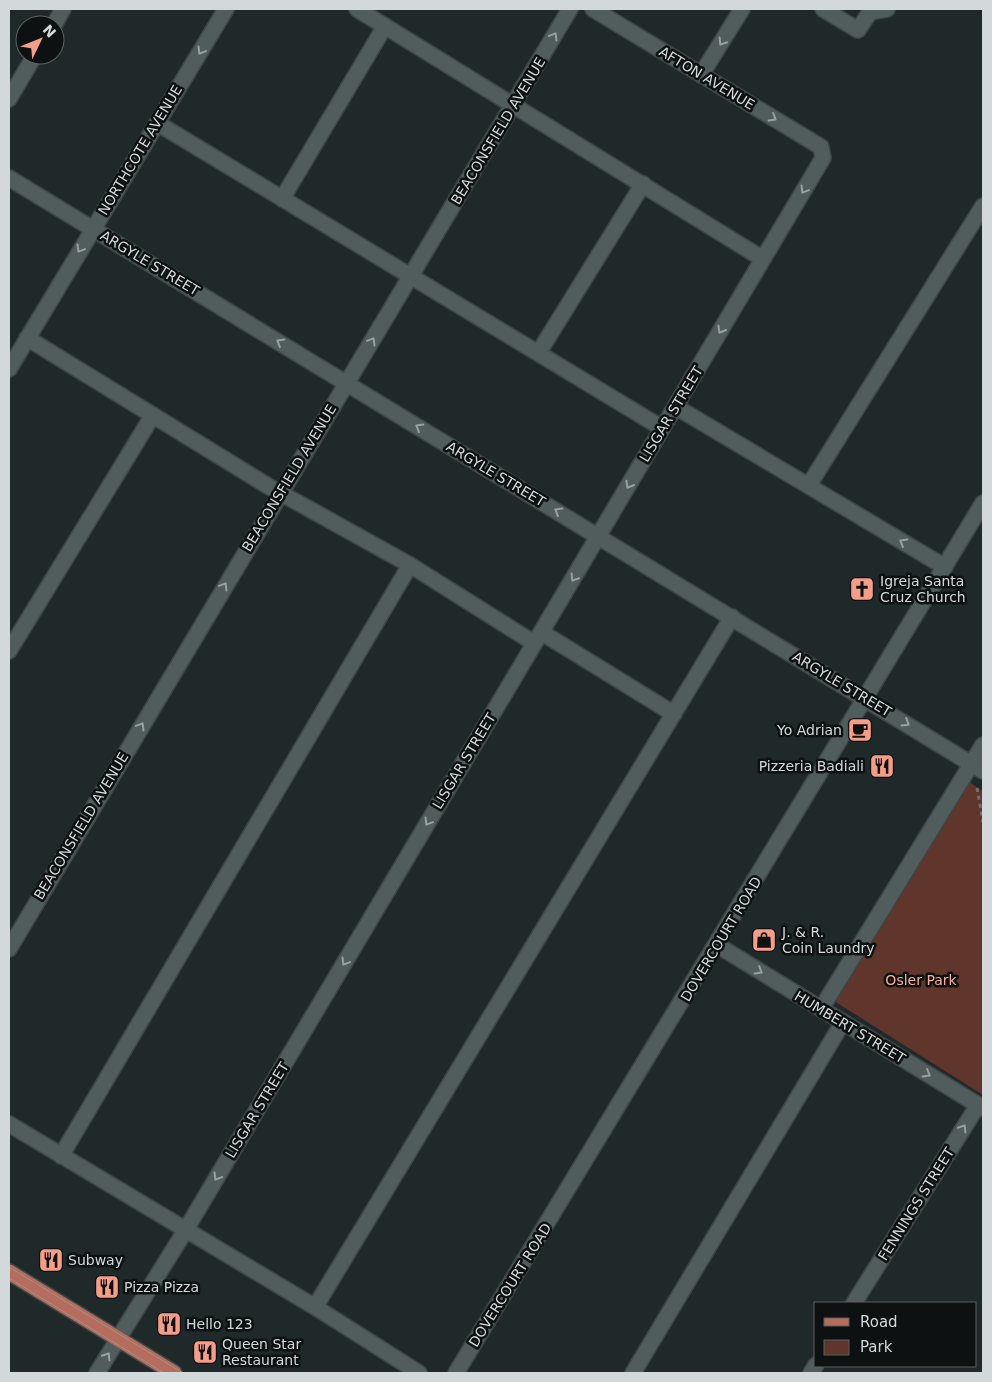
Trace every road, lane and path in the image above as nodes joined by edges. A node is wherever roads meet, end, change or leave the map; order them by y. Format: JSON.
{"nodes":[{"id":1,"x":226,"y":9,"type":"edge"},
{"id":2,"x":357,"y":9,"type":"edge"},
{"id":3,"x":570,"y":9,"type":"edge"},
{"id":4,"x":593,"y":9,"type":"edge"},
{"id":5,"x":742,"y":9,"type":"edge"},
{"id":6,"x":823,"y":9,"type":"edge"},
{"id":7,"x":887,"y":9,"type":"edge"},
{"id":8,"x":385,"y":26,"type":"junction"},
{"id":9,"x":30,"y":65,"type":"edge"},
{"id":10,"x":701,"y":75,"type":"junction"},
{"id":11,"x":9,"y":99,"type":"edge"},
{"id":12,"x":512,"y":106,"type":"junction"},
{"id":13,"x":157,"y":123,"type":"junction"},
{"id":14,"x":821,"y":147,"type":"joint"},
{"id":15,"x":9,"y":178,"type":"edge"},
{"id":16,"x":642,"y":184,"type":"junction"},
{"id":17,"x":282,"y":199,"type":"junction"},
{"id":18,"x":983,"y":206,"type":"edge"},
{"id":19,"x":93,"y":229,"type":"junction"},
{"id":20,"x":763,"y":259,"type":"junction"},
{"id":21,"x":412,"y":276,"type":"junction"},
{"id":22,"x":27,"y":338,"type":"junction"},
{"id":23,"x":539,"y":352,"type":"junction"},
{"id":24,"x":9,"y":369,"type":"edge"},
{"id":25,"x":347,"y":383,"type":"junction"},
{"id":26,"x":676,"y":407,"type":"junction"},
{"id":27,"x":153,"y":414,"type":"junction"},
{"id":28,"x":662,"y":428,"type":"junction"},
{"id":29,"x":809,"y":485,"type":"junction"},
{"id":30,"x":280,"y":493,"type":"junction"},
{"id":31,"x":983,"y":503,"type":"edge"},
{"id":32,"x":600,"y":536,"type":"junction"},
{"id":33,"x":410,"y":565,"type":"junction"},
{"id":34,"x":945,"y":567,"type":"junction"},
{"id":35,"x":732,"y":617,"type":"junction"},
{"id":36,"x":537,"y":638,"type":"junction"},
{"id":37,"x":9,"y":651,"type":"edge"},
{"id":38,"x":864,"y":698,"type":"junction"},
{"id":39,"x":674,"y":714,"type":"junction"},
{"id":40,"x":983,"y":745,"type":"edge"},
{"id":41,"x":977,"y":773,"type":"edge"},
{"id":42,"x":983,"y":822,"type":"edge"},
{"id":43,"x":717,"y":945,"type":"junction"},
{"id":44,"x":9,"y":949,"type":"edge"},
{"id":45,"x":821,"y":1009,"type":"junction"},
{"id":46,"x":843,"y":1022,"type":"junction"},
{"id":47,"x":981,"y":1106,"type":"edge"},
{"id":48,"x":9,"y":1124,"type":"edge"},
{"id":49,"x":61,"y":1156,"type":"junction"},
{"id":50,"x":185,"y":1231,"type":"junction"},
{"id":51,"x":9,"y":1272,"type":"edge"},
{"id":52,"x":855,"y":1302,"type":"edge"},
{"id":53,"x":315,"y":1307,"type":"junction"},
{"id":54,"x":118,"y":1338,"type":"junction"},
{"id":55,"x":97,"y":1373,"type":"edge"},
{"id":56,"x":174,"y":1373,"type":"edge"},
{"id":57,"x":419,"y":1373,"type":"edge"},
{"id":58,"x":456,"y":1373,"type":"edge"},
{"id":59,"x":633,"y":1373,"type":"edge"}],
"edges":[{"from":1,"to":13,"type":"street","name":"NORTHCOTE AVENUE","one_way":true},
{"from":2,"to":8,"type":"street"},
{"from":12,"to":3,"type":"street","name":"BEACONSFIELD AVENUE","one_way":true},
{"from":4,"to":10,"type":"street","name":"AFTON AVENUE"},
{"from":5,"to":10,"type":"street","one_way":true},
{"from":6,"to":7,"type":"street"},
{"from":8,"to":12,"type":"street"},
{"from":8,"to":17,"type":"street"},
{"from":9,"to":11,"type":"street"},
{"from":10,"to":14,"type":"street","name":"AFTON AVENUE","one_way":true},
{"from":12,"to":16,"type":"street"},
{"from":12,"to":21,"type":"street","name":"BEACONSFIELD AVENUE"},
{"from":13,"to":17,"type":"street"},
{"from":13,"to":19,"type":"street","name":"NORTHCOTE AVENUE"},
{"from":14,"to":20,"type":"street","name":"LISGAR STREET","one_way":true},
{"from":15,"to":19,"type":"street","name":"ARGYLE STREET"},
{"from":16,"to":20,"type":"street"},
{"from":16,"to":23,"type":"street"},
{"from":17,"to":21,"type":"street"},
{"from":18,"to":29,"type":"street"},
{"from":19,"to":22,"type":"street","name":"NORTHCOTE AVENUE","one_way":true},
{"from":25,"to":19,"type":"street","name":"ARGYLE STREET","one_way":true},
{"from":20,"to":26,"type":"street","name":"LISGAR STREET","one_way":true},
{"from":21,"to":23,"type":"street"},
{"from":25,"to":21,"type":"street","name":"BEACONSFIELD AVENUE","one_way":true},
{"from":22,"to":24,"type":"street","name":"NORTHCOTE AVENUE"},
{"from":22,"to":27,"type":"street"},
{"from":23,"to":28,"type":"street"},
{"from":25,"to":30,"type":"street","name":"BEACONSFIELD AVENUE"},
{"from":32,"to":25,"type":"street","name":"ARGYLE STREET","one_way":true},
{"from":26,"to":28,"type":"street","name":"LISGAR STREET"},
{"from":26,"to":29,"type":"street"},
{"from":27,"to":30,"type":"street"},
{"from":27,"to":37,"type":"street"},
{"from":28,"to":32,"type":"street","name":"LISGAR STREET","one_way":true},
{"from":34,"to":29,"type":"street","one_way":true},
{"from":30,"to":33,"type":"street"},
{"from":44,"to":30,"type":"street","name":"BEACONSFIELD AVENUE","one_way":true},
{"from":31,"to":34,"type":"street","name":"DOVERCOURT ROAD"},
{"from":32,"to":35,"type":"street","name":"ARGYLE STREET"},
{"from":32,"to":36,"type":"street","name":"LISGAR STREET","one_way":true},
{"from":33,"to":36,"type":"street"},
{"from":33,"to":49,"type":"street"},
{"from":34,"to":38,"type":"street","name":"DOVERCOURT ROAD"},
{"from":35,"to":38,"type":"street","name":"ARGYLE STREET"},
{"from":35,"to":39,"type":"street"},
{"from":36,"to":39,"type":"street"},
{"from":36,"to":50,"type":"street","name":"LISGAR STREET","one_way":true},
{"from":38,"to":41,"type":"street","name":"ARGYLE STREET","one_way":true},
{"from":38,"to":43,"type":"street","name":"DOVERCOURT ROAD"},
{"from":39,"to":53,"type":"street"},
{"from":40,"to":41,"type":"street"},
{"from":41,"to":42,"type":"path"},
{"from":41,"to":45,"type":"street"},
{"from":43,"to":45,"type":"street","name":"HUMBERT STREET","one_way":true},
{"from":43,"to":58,"type":"street","name":"DOVERCOURT ROAD"},
{"from":45,"to":46,"type":"street","name":"HUMBERT STREET"},
{"from":46,"to":47,"type":"street","name":"HUMBERT STREET","one_way":true},
{"from":46,"to":59,"type":"street"},
{"from":52,"to":47,"type":"street","name":"FENNINGS STREET","one_way":true},
{"from":48,"to":49,"type":"street"},
{"from":49,"to":50,"type":"street"},
{"from":50,"to":53,"type":"street"},
{"from":50,"to":54,"type":"street","name":"LISGAR STREET"},
{"from":51,"to":54,"type":"main road"},
{"from":53,"to":57,"type":"street"},
{"from":55,"to":54,"type":"street","name":"LISGAR STREET","one_way":true},
{"from":54,"to":56,"type":"main road"}]}
